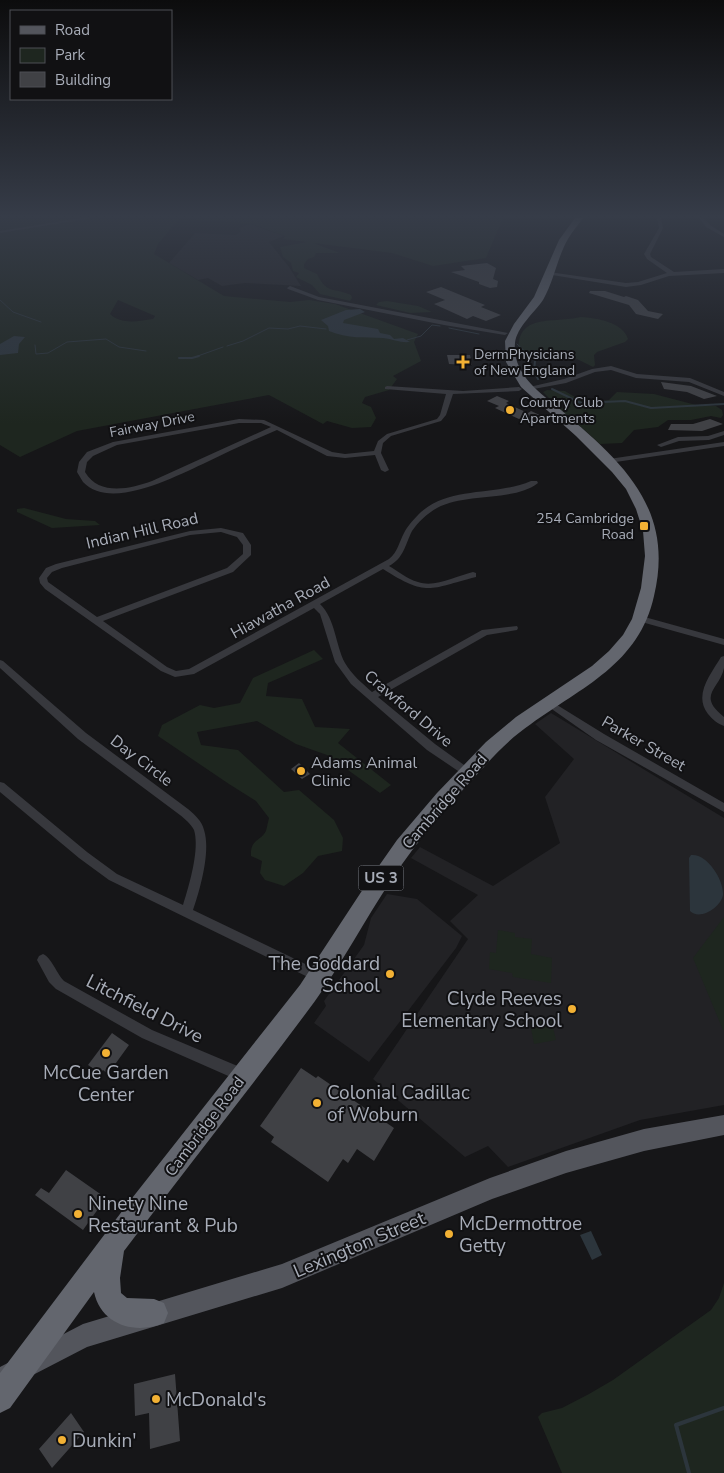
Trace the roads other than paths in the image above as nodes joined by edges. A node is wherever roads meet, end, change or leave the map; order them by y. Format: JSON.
{"nodes":[{"id":1,"x":539,"y":287,"type":"edge"},
{"id":2,"x":290,"y":288,"type":"dead end"},
{"id":3,"x":524,"y":310,"type":"junction"},
{"id":4,"x":505,"y":333,"type":"junction"},
{"id":5,"x":514,"y":369,"type":"junction"},
{"id":6,"x":548,"y":383,"type":"junction"},
{"id":7,"x":386,"y":388,"type":"dead end"},
{"id":8,"x":524,"y":388,"type":"junction"},
{"id":9,"x":450,"y":392,"type":"junction"},
{"id":10,"x":724,"y":394,"type":"edge"},
{"id":11,"x":540,"y":399,"type":"junction"},
{"id":12,"x":562,"y":419,"type":"junction"},
{"id":13,"x":277,"y":427,"type":"junction"},
{"id":14,"x":724,"y":433,"type":"edge"},
{"id":15,"x":724,"y":444,"type":"edge"},
{"id":16,"x":661,"y":445,"type":"dead end"},
{"id":17,"x":377,"y":453,"type":"junction"},
{"id":18,"x":609,"y":461,"type":"junction"},
{"id":19,"x":385,"y":470,"type":"dead end"},
{"id":20,"x":534,"y":483,"type":"dead end"},
{"id":21,"x":384,"y":566,"type":"junction"},
{"id":22,"x":44,"y":575,"type":"joint"},
{"id":23,"x":473,"y":575,"type":"dead end"},
{"id":24,"x":315,"y":604,"type":"junction"},
{"id":25,"x":641,"y":619,"type":"junction"},
{"id":26,"x":95,"y":621,"type":"junction"},
{"id":27,"x":514,"y":628,"type":"dead end"},
{"id":28,"x":724,"y":642,"type":"edge"},
{"id":29,"x":724,"y":659,"type":"edge"},
{"id":30,"x":0,"y":663,"type":"edge"},
{"id":31,"x":370,"y":697,"type":"junction"},
{"id":32,"x":550,"y":703,"type":"junction"},
{"id":33,"x":724,"y":722,"type":"edge"},
{"id":34,"x":467,"y":773,"type":"junction"},
{"id":35,"x":0,"y":786,"type":"edge"},
{"id":36,"x":724,"y":808,"type":"edge"},
{"id":37,"x":187,"y":912,"type":"junction"},
{"id":38,"x":43,"y":960,"type":"dead end"},
{"id":39,"x":318,"y":976,"type":"junction"},
{"id":40,"x":242,"y":1075,"type":"junction"},
{"id":41,"x":724,"y":1125,"type":"edge"},
{"id":42,"x":116,"y":1242,"type":"junction"},
{"id":43,"x":154,"y":1313,"type":"junction"},
{"id":44,"x":11,"y":1373,"type":"edge"},
{"id":45,"x":0,"y":1398,"type":"edge"}],
"edges":[{"from":1,"to":3,"type":"highway","name":"Cambridge Road","number":"US 3"},
{"from":2,"to":4,"type":"street"},
{"from":3,"to":4,"type":"highway","name":"Cambridge Road","number":"US 3"},
{"from":3,"to":5,"type":"highway","name":"Cambridge Road","number":"US 3"},
{"from":4,"to":8,"type":"highway","name":"Cambridge Road","number":"US 3"},
{"from":5,"to":6,"type":"street"},
{"from":5,"to":8,"type":"highway","name":"Cambridge Road","number":"US 3"},
{"from":6,"to":8,"type":"street"},
{"from":6,"to":10,"type":"street"},
{"from":6,"to":11,"type":"street"},
{"from":7,"to":9,"type":"street"},
{"from":8,"to":9,"type":"street"},
{"from":8,"to":11,"type":"highway","name":"Cambridge Road","number":"US 3"},
{"from":8,"to":12,"type":"highway","name":"Cambridge Road","number":"US 3"},
{"from":9,"to":17,"type":"street"},
{"from":11,"to":12,"type":"highway","name":"Cambridge Road","number":"US 3"},
{"from":12,"to":18,"type":"highway","name":"Cambridge Road","number":"US 3"},
{"from":13,"to":13,"type":"street","name":"Fairway Drive"},
{"from":13,"to":17,"type":"street","name":"Fairway Drive"},
{"from":14,"to":16,"type":"street"},
{"from":15,"to":18,"type":"street"},
{"from":17,"to":19,"type":"street"},
{"from":18,"to":25,"type":"highway","name":"Cambridge Road","number":"US 3"},
{"from":20,"to":21,"type":"street","name":"Hiawatha Road"},
{"from":21,"to":23,"type":"street"},
{"from":21,"to":24,"type":"street","name":"Hiawatha Road"},
{"from":22,"to":26,"type":"street","name":"Hiawatha Road"},
{"from":22,"to":26,"type":"street","name":"Indian Hill Road"},
{"from":24,"to":26,"type":"street","name":"Hiawatha Road"},
{"from":24,"to":31,"type":"street","name":"Crawford Drive"},
{"from":25,"to":28,"type":"street"},
{"from":25,"to":32,"type":"highway","name":"Cambridge Road","number":"US 3"},
{"from":27,"to":31,"type":"street"},
{"from":29,"to":33,"type":"street"},
{"from":30,"to":37,"type":"street","name":"Day Circle"},
{"from":31,"to":34,"type":"street","name":"Crawford Drive"},
{"from":32,"to":34,"type":"highway","name":"Cambridge Road","number":"US 3"},
{"from":32,"to":36,"type":"street","name":"Parker Street"},
{"from":34,"to":39,"type":"highway","name":"Cambridge Road","number":"US 3"},
{"from":35,"to":37,"type":"street"},
{"from":37,"to":39,"type":"street"},
{"from":38,"to":40,"type":"street","name":"Litchfield Drive"},
{"from":39,"to":40,"type":"highway","name":"Cambridge Road","number":"US 3"},
{"from":40,"to":42,"type":"highway","name":"Cambridge Road","number":"US 3"},
{"from":41,"to":43,"type":"main road","name":"Lexington Street"},
{"from":42,"to":43,"type":"highway"},
{"from":42,"to":44,"type":"highway","name":"Cambridge Road","number":"US 3"},
{"from":43,"to":44,"type":"main road","name":"Lexington Street"},
{"from":44,"to":45,"type":"highway","name":"Cambridge Road","number":"US 3"}]}
